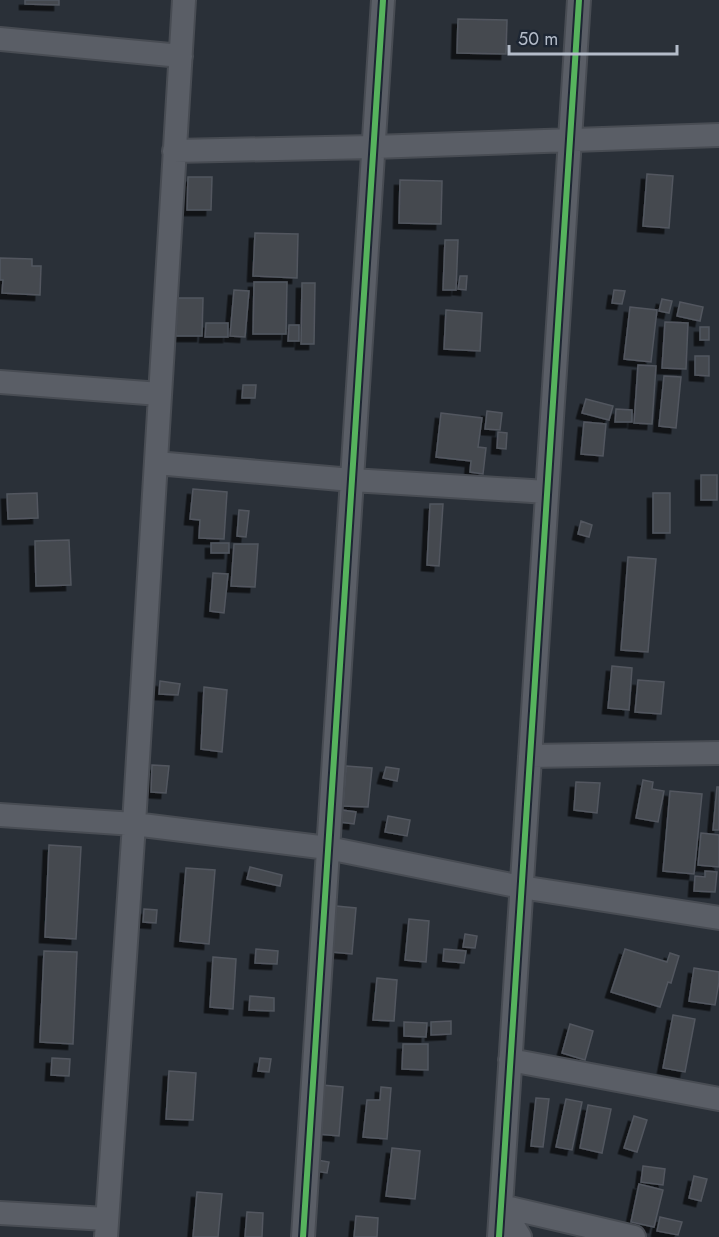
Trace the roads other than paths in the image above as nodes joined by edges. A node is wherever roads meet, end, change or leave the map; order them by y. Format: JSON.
{"nodes":[{"id":1,"x":184,"y":0,"type":"edge"},
{"id":2,"x":383,"y":0,"type":"edge"},
{"id":3,"x":579,"y":0,"type":"edge"},
{"id":4,"x":0,"y":39,"type":"edge"},
{"id":5,"x":181,"y":56,"type":"junction"},
{"id":6,"x":719,"y":135,"type":"edge"},
{"id":7,"x":570,"y":140,"type":"junction"},
{"id":8,"x":374,"y":147,"type":"junction"},
{"id":9,"x":174,"y":152,"type":"junction"},
{"id":10,"x":0,"y":382,"type":"edge"},
{"id":11,"x":160,"y":394,"type":"junction"},
{"id":12,"x":156,"y":463,"type":"junction"},
{"id":13,"x":352,"y":480,"type":"junction"},
{"id":14,"x":547,"y":492,"type":"junction"},
{"id":15,"x":719,"y":753,"type":"edge"},
{"id":16,"x":530,"y":756,"type":"junction"},
{"id":17,"x":0,"y":815,"type":"edge"},
{"id":18,"x":134,"y":824,"type":"junction"},
{"id":19,"x":328,"y":848,"type":"junction"},
{"id":20,"x":521,"y":887,"type":"junction"},
{"id":21,"x":719,"y":918,"type":"edge"},
{"id":22,"x":510,"y":1060,"type":"junction"},
{"id":23,"x":719,"y":1099,"type":"edge"},
{"id":24,"x":501,"y":1206,"type":"junction"},
{"id":25,"x":0,"y":1213,"type":"edge"},
{"id":26,"x":107,"y":1228,"type":"edge"},
{"id":27,"x":303,"y":1237,"type":"edge"},
{"id":28,"x":499,"y":1237,"type":"edge"},
{"id":29,"x":520,"y":1237,"type":"edge"},
{"id":30,"x":634,"y":1237,"type":"edge"}],
"edges":[{"from":1,"to":5,"type":"street"},
{"from":2,"to":8,"type":"street"},
{"from":3,"to":7,"type":"street"},
{"from":4,"to":5,"type":"street"},
{"from":5,"to":9,"type":"street"},
{"from":6,"to":7,"type":"street"},
{"from":7,"to":8,"type":"street"},
{"from":7,"to":14,"type":"street"},
{"from":8,"to":9,"type":"street"},
{"from":8,"to":13,"type":"street"},
{"from":9,"to":11,"type":"street"},
{"from":10,"to":11,"type":"street"},
{"from":11,"to":12,"type":"street"},
{"from":12,"to":13,"type":"street"},
{"from":12,"to":18,"type":"street"},
{"from":13,"to":14,"type":"street"},
{"from":13,"to":19,"type":"street"},
{"from":14,"to":16,"type":"street"},
{"from":15,"to":16,"type":"street"},
{"from":16,"to":20,"type":"street"},
{"from":17,"to":18,"type":"street"},
{"from":18,"to":19,"type":"street"},
{"from":18,"to":26,"type":"street"},
{"from":19,"to":20,"type":"street"},
{"from":19,"to":27,"type":"street"},
{"from":20,"to":21,"type":"street"},
{"from":20,"to":22,"type":"street"},
{"from":22,"to":23,"type":"street"},
{"from":22,"to":24,"type":"street"},
{"from":24,"to":28,"type":"street"},
{"from":24,"to":29,"type":"street"},
{"from":24,"to":30,"type":"street"},
{"from":25,"to":26,"type":"street"}]}
